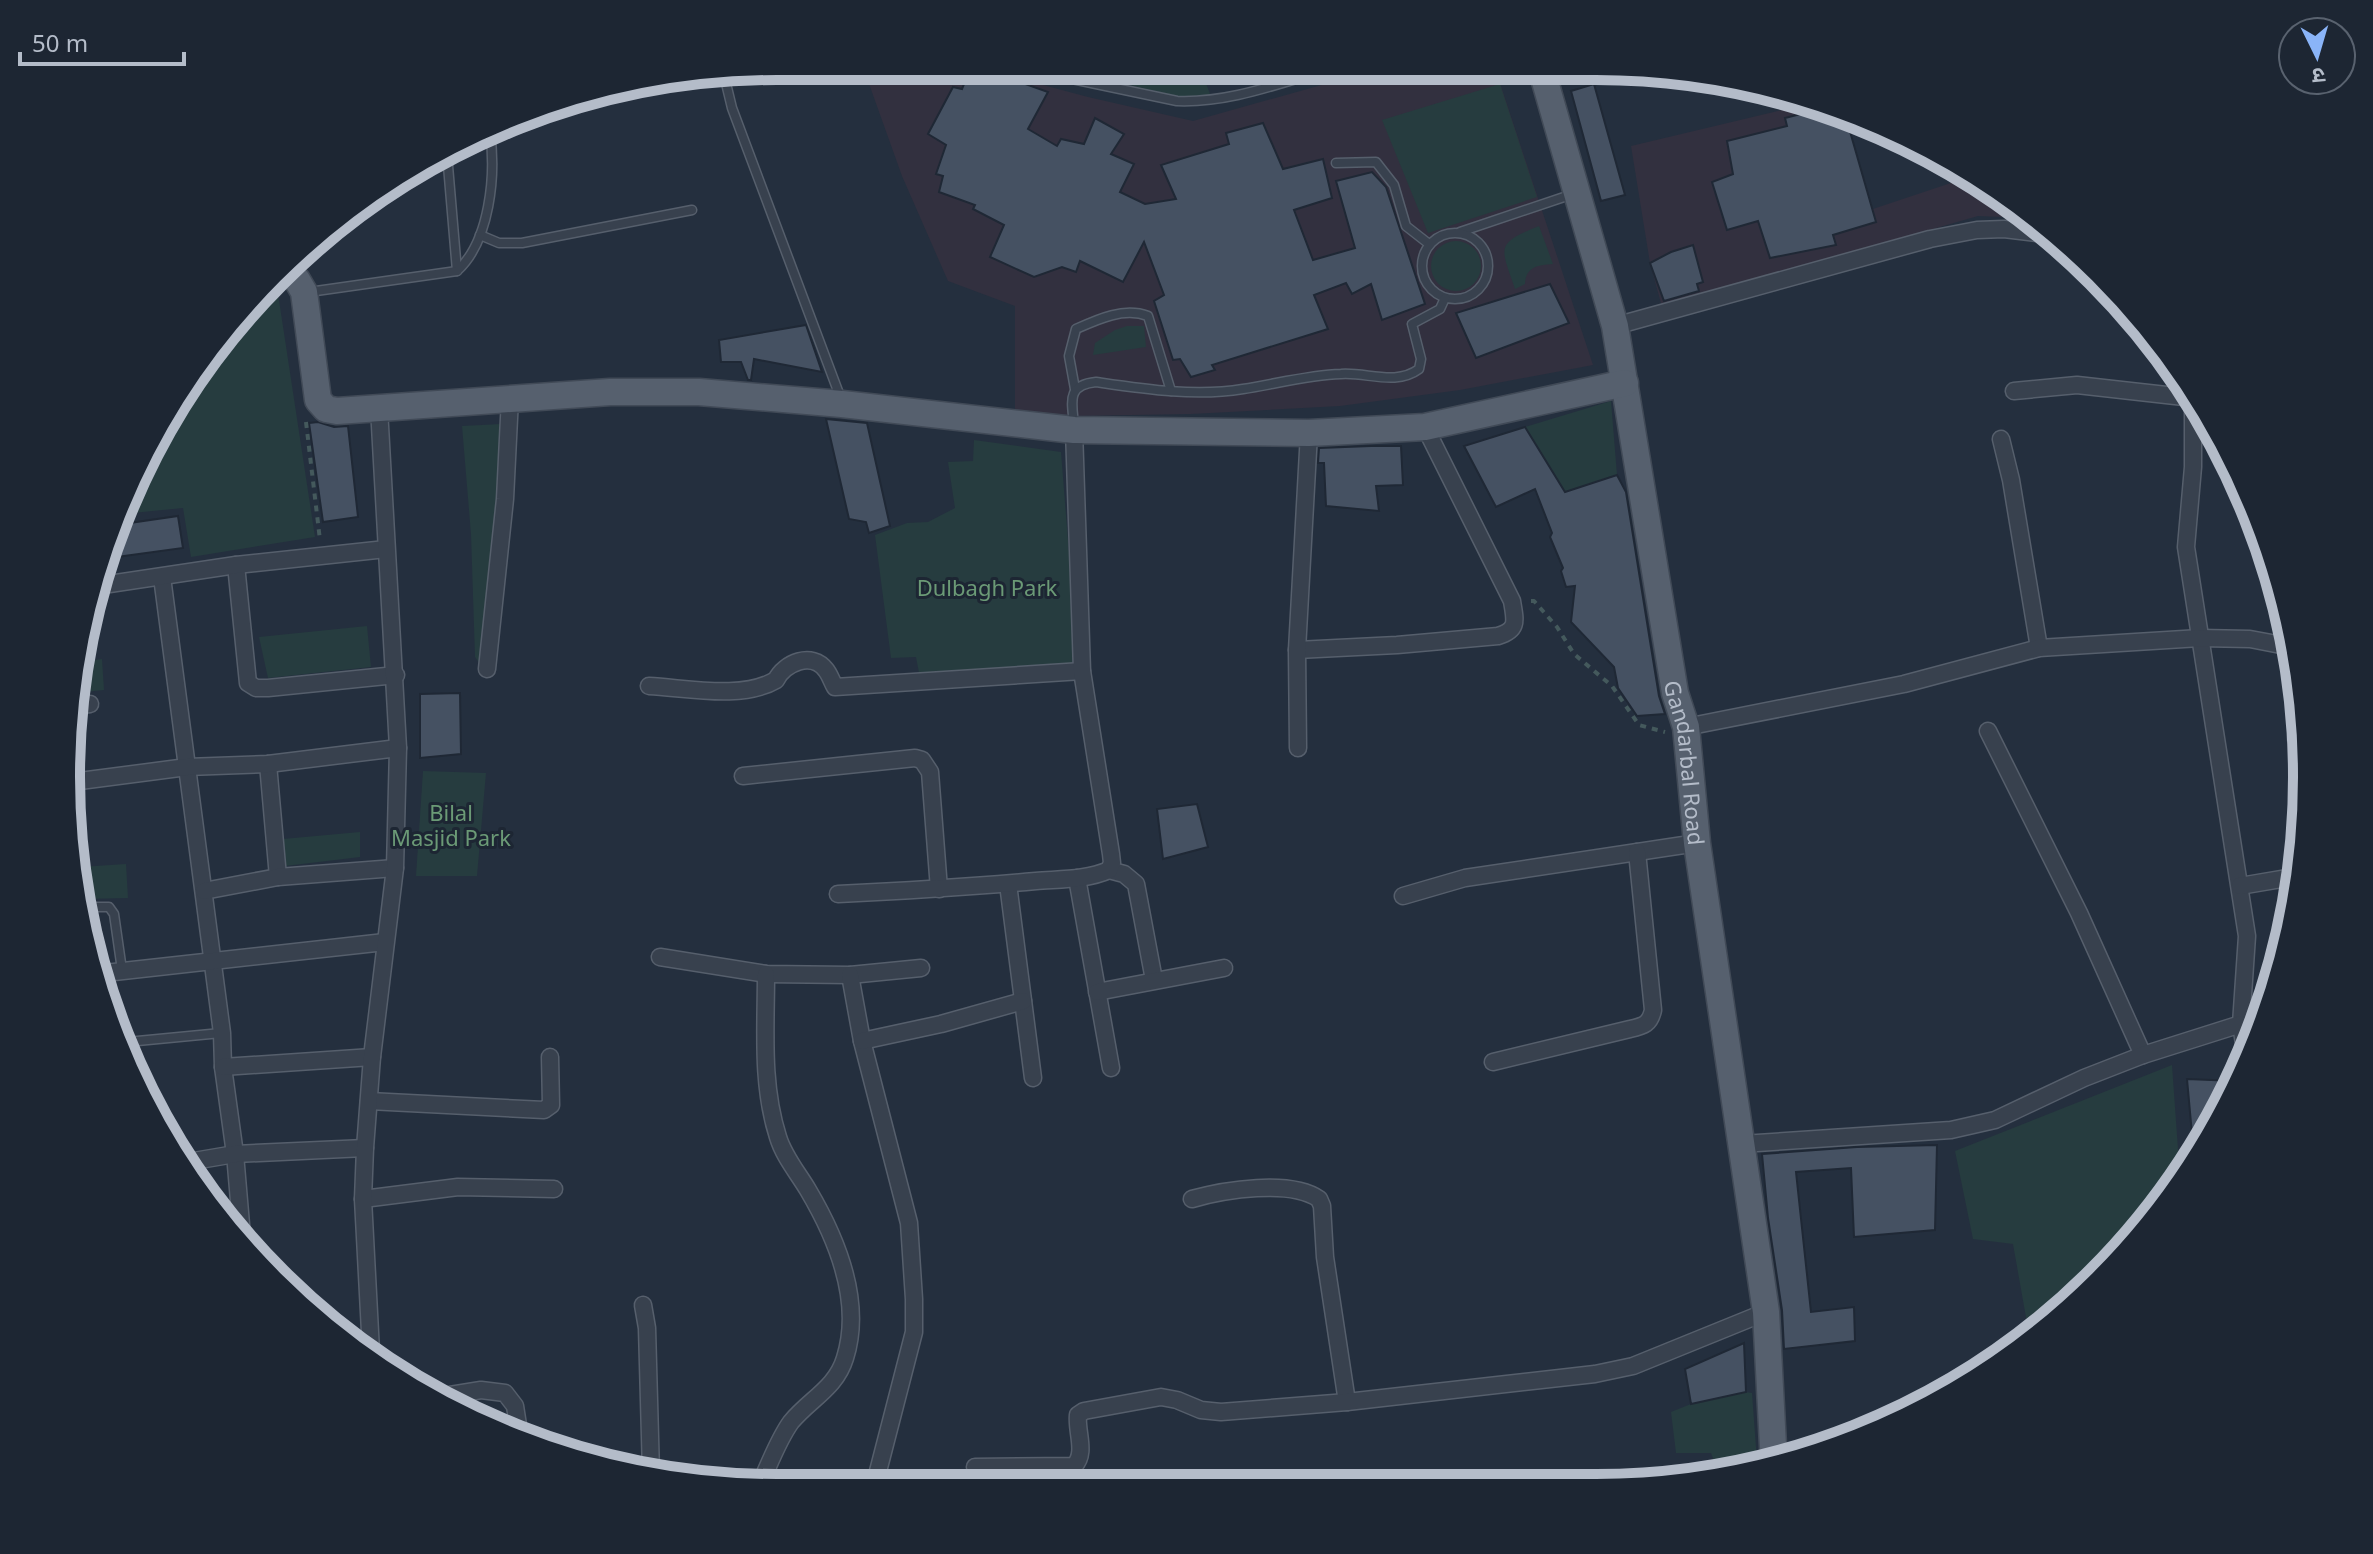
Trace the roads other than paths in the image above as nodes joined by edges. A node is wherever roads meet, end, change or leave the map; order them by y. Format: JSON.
{"nodes":[{"id":1,"x":1077,"y":80,"type":"edge"},
{"id":2,"x":1291,"y":80,"type":"edge"},
{"id":3,"x":1545,"y":80,"type":"edge"},
{"id":4,"x":726,"y":82,"type":"edge"},
{"id":5,"x":490,"y":142,"type":"edge"},
{"id":6,"x":1336,"y":163,"type":"dead end"},
{"id":7,"x":448,"y":165,"type":"joint"},
{"id":8,"x":442,"y":166,"type":"edge"},
{"id":9,"x":1577,"y":193,"type":"junction"},
{"id":10,"x":692,"y":210,"type":"dead end"},
{"id":11,"x":2030,"y":232,"type":"edge"},
{"id":12,"x":1459,"y":233,"type":"junction"},
{"id":13,"x":480,"y":235,"type":"junction"},
{"id":14,"x":1429,"y":244,"type":"junction"},
{"id":15,"x":457,"y":271,"type":"junction"},
{"id":16,"x":293,"y":278,"type":"edge"},
{"id":17,"x":1445,"y":298,"type":"junction"},
{"id":18,"x":1615,"y":326,"type":"junction"},
{"id":19,"x":1625,"y":383,"type":"junction"},
{"id":20,"x":1075,"y":389,"type":"junction"},
{"id":21,"x":1171,"y":391,"type":"junction"},
{"id":22,"x":2014,"y":391,"type":"dead end"},
{"id":23,"x":2180,"y":397,"type":"edge"},
{"id":24,"x":510,"y":398,"type":"junction"},
{"id":25,"x":842,"y":404,"type":"junction"},
{"id":26,"x":379,"y":408,"type":"junction"},
{"id":27,"x":2193,"y":418,"type":"edge"},
{"id":28,"x":1425,"y":427,"type":"junction"},
{"id":29,"x":1074,"y":430,"type":"junction"},
{"id":30,"x":1309,"y":433,"type":"junction"},
{"id":31,"x":2001,"y":439,"type":"dead end"},
{"id":32,"x":386,"y":549,"type":"junction"},
{"id":33,"x":236,"y":565,"type":"junction"},
{"id":34,"x":162,"y":577,"type":"junction"},
{"id":35,"x":108,"y":584,"type":"edge"},
{"id":36,"x":2200,"y":638,"type":"junction"},
{"id":37,"x":2281,"y":645,"type":"edge"},
{"id":38,"x":2039,"y":648,"type":"junction"},
{"id":39,"x":1297,"y":650,"type":"junction"},
{"id":40,"x":487,"y":669,"type":"dead end"},
{"id":41,"x":1082,"y":671,"type":"junction"},
{"id":42,"x":396,"y":675,"type":"junction"},
{"id":43,"x":649,"y":686,"type":"dead end"},
{"id":44,"x":90,"y":704,"type":"dead end"},
{"id":45,"x":84,"y":705,"type":"edge"},
{"id":46,"x":1686,"y":727,"type":"junction"},
{"id":47,"x":1988,"y":731,"type":"dead end"},
{"id":48,"x":398,"y":748,"type":"junction"},
{"id":49,"x":1298,"y":748,"type":"dead end"},
{"id":50,"x":268,"y":764,"type":"junction"},
{"id":51,"x":187,"y":767,"type":"junction"},
{"id":52,"x":743,"y":776,"type":"dead end"},
{"id":53,"x":80,"y":781,"type":"edge"},
{"id":54,"x":1697,"y":843,"type":"junction"},
{"id":55,"x":1637,"y":852,"type":"junction"},
{"id":56,"x":395,"y":868,"type":"junction"},
{"id":57,"x":1109,"y":870,"type":"junction"},
{"id":58,"x":278,"y":877,"type":"junction"},
{"id":59,"x":1077,"y":878,"type":"junction"},
{"id":60,"x":2285,"y":878,"type":"edge"},
{"id":61,"x":1008,"y":884,"type":"junction"},
{"id":62,"x":2240,"y":886,"type":"junction"},
{"id":63,"x":939,"y":889,"type":"junction"},
{"id":64,"x":204,"y":891,"type":"junction"},
{"id":65,"x":838,"y":894,"type":"dead end"},
{"id":66,"x":1403,"y":896,"type":"dead end"},
{"id":67,"x":92,"y":907,"type":"edge"},
{"id":68,"x":385,"y":942,"type":"junction"},
{"id":69,"x":660,"y":957,"type":"dead end"},
{"id":70,"x":211,"y":961,"type":"junction"},
{"id":71,"x":921,"y":968,"type":"dead end"},
{"id":72,"x":1224,"y":968,"type":"dead end"},
{"id":73,"x":122,"y":970,"type":"junction"},
{"id":74,"x":108,"y":972,"type":"edge"},
{"id":75,"x":766,"y":974,"type":"junction"},
{"id":76,"x":850,"y":975,"type":"junction"},
{"id":77,"x":1154,"y":980,"type":"junction"},
{"id":78,"x":1097,"y":992,"type":"junction"},
{"id":79,"x":1023,"y":1001,"type":"junction"},
{"id":80,"x":2241,"y":1024,"type":"junction"},
{"id":81,"x":222,"y":1033,"type":"junction"},
{"id":82,"x":2243,"y":1036,"type":"edge"},
{"id":83,"x":862,"y":1041,"type":"junction"},
{"id":84,"x":132,"y":1042,"type":"edge"},
{"id":85,"x":2143,"y":1055,"type":"junction"},
{"id":86,"x":372,"y":1057,"type":"junction"},
{"id":87,"x":550,"y":1057,"type":"dead end"},
{"id":88,"x":1493,"y":1062,"type":"dead end"},
{"id":89,"x":223,"y":1067,"type":"junction"},
{"id":90,"x":1111,"y":1068,"type":"dead end"},
{"id":91,"x":1033,"y":1078,"type":"dead end"},
{"id":92,"x":369,"y":1101,"type":"junction"},
{"id":93,"x":1742,"y":1144,"type":"junction"},
{"id":94,"x":365,"y":1148,"type":"junction"},
{"id":95,"x":235,"y":1154,"type":"junction"},
{"id":96,"x":195,"y":1161,"type":"edge"},
{"id":97,"x":554,"y":1189,"type":"dead end"},
{"id":98,"x":363,"y":1199,"type":"junction"},
{"id":99,"x":1192,"y":1199,"type":"dead end"},
{"id":100,"x":241,"y":1222,"type":"edge"},
{"id":101,"x":643,"y":1305,"type":"dead end"},
{"id":102,"x":1766,"y":1312,"type":"junction"},
{"id":103,"x":370,"y":1342,"type":"edge"},
{"id":104,"x":454,"y":1394,"type":"edge"},
{"id":105,"x":1347,"y":1402,"type":"junction"},
{"id":106,"x":518,"y":1424,"type":"edge"},
{"id":107,"x":1773,"y":1451,"type":"edge"},
{"id":108,"x":651,"y":1463,"type":"edge"},
{"id":109,"x":975,"y":1467,"type":"dead end"},
{"id":110,"x":765,"y":1474,"type":"edge"},
{"id":111,"x":877,"y":1474,"type":"edge"}],
"edges":[{"from":1,"to":2,"type":"lane"},
{"from":3,"to":9,"type":"main road","name":"Gandarbal Road"},
{"from":4,"to":25,"type":"lane"},
{"from":5,"to":13,"type":"lane"},
{"from":6,"to":14,"type":"lane"},
{"from":7,"to":8,"type":"lane"},
{"from":7,"to":15,"type":"lane"},
{"from":9,"to":12,"type":"lane"},
{"from":9,"to":18,"type":"main road","name":"Gandarbal Road"},
{"from":10,"to":13,"type":"lane"},
{"from":11,"to":18,"type":"street"},
{"from":12,"to":14,"type":"lane"},
{"from":12,"to":17,"type":"lane"},
{"from":13,"to":15,"type":"lane"},
{"from":14,"to":17,"type":"lane"},
{"from":15,"to":16,"type":"lane"},
{"from":16,"to":26,"type":"main road"},
{"from":17,"to":21,"type":"lane"},
{"from":18,"to":19,"type":"main road","name":"Gandarbal Road"},
{"from":19,"to":28,"type":"main road"},
{"from":19,"to":46,"type":"main road","name":"Gandarbal Road"},
{"from":20,"to":21,"type":"lane"},
{"from":20,"to":21,"type":"lane"},
{"from":20,"to":29,"type":"lane"},
{"from":22,"to":23,"type":"street"},
{"from":24,"to":25,"type":"main road"},
{"from":24,"to":26,"type":"main road"},
{"from":24,"to":40,"type":"street"},
{"from":25,"to":29,"type":"main road"},
{"from":26,"to":32,"type":"street"},
{"from":27,"to":36,"type":"street"},
{"from":28,"to":30,"type":"main road"},
{"from":28,"to":39,"type":"street"},
{"from":29,"to":30,"type":"main road"},
{"from":29,"to":41,"type":"street"},
{"from":30,"to":39,"type":"street"},
{"from":31,"to":38,"type":"street"},
{"from":32,"to":33,"type":"street"},
{"from":32,"to":42,"type":"street"},
{"from":33,"to":34,"type":"street"},
{"from":33,"to":42,"type":"street"},
{"from":34,"to":35,"type":"street"},
{"from":34,"to":51,"type":"street"},
{"from":36,"to":37,"type":"street"},
{"from":36,"to":38,"type":"street"},
{"from":36,"to":62,"type":"street"},
{"from":38,"to":46,"type":"street"},
{"from":39,"to":49,"type":"street"},
{"from":41,"to":43,"type":"street"},
{"from":41,"to":57,"type":"street"},
{"from":42,"to":48,"type":"street"},
{"from":44,"to":45,"type":"street"},
{"from":46,"to":54,"type":"main road","name":"Gandarbal Road"},
{"from":47,"to":85,"type":"street"},
{"from":48,"to":50,"type":"street"},
{"from":48,"to":56,"type":"street"},
{"from":50,"to":51,"type":"street"},
{"from":50,"to":58,"type":"street"},
{"from":51,"to":53,"type":"street"},
{"from":51,"to":64,"type":"street"},
{"from":52,"to":63,"type":"street"},
{"from":54,"to":55,"type":"street"},
{"from":54,"to":93,"type":"main road","name":"Gandarbal Road"},
{"from":55,"to":66,"type":"street"},
{"from":55,"to":88,"type":"street"},
{"from":56,"to":58,"type":"street"},
{"from":56,"to":68,"type":"street"},
{"from":57,"to":59,"type":"street"},
{"from":57,"to":77,"type":"street"},
{"from":58,"to":64,"type":"street"},
{"from":59,"to":61,"type":"street"},
{"from":59,"to":78,"type":"street"},
{"from":60,"to":62,"type":"street"},
{"from":61,"to":63,"type":"street"},
{"from":61,"to":79,"type":"street"},
{"from":62,"to":80,"type":"street"},
{"from":63,"to":65,"type":"street"},
{"from":64,"to":70,"type":"street"},
{"from":67,"to":73,"type":"lane"},
{"from":68,"to":70,"type":"street"},
{"from":68,"to":86,"type":"street"},
{"from":69,"to":75,"type":"street"},
{"from":70,"to":73,"type":"street"},
{"from":70,"to":81,"type":"street"},
{"from":71,"to":76,"type":"street"},
{"from":72,"to":77,"type":"street"},
{"from":73,"to":74,"type":"street"},
{"from":75,"to":76,"type":"street"},
{"from":75,"to":110,"type":"street"},
{"from":76,"to":83,"type":"street"},
{"from":77,"to":78,"type":"street"},
{"from":78,"to":90,"type":"street"},
{"from":79,"to":83,"type":"street"},
{"from":79,"to":91,"type":"street"},
{"from":80,"to":82,"type":"street"},
{"from":80,"to":85,"type":"street"},
{"from":81,"to":84,"type":"lane"},
{"from":81,"to":89,"type":"street"},
{"from":83,"to":111,"type":"street"},
{"from":85,"to":93,"type":"street"},
{"from":86,"to":89,"type":"street"},
{"from":86,"to":92,"type":"street"},
{"from":87,"to":92,"type":"street"},
{"from":89,"to":95,"type":"street"},
{"from":92,"to":94,"type":"street"},
{"from":93,"to":102,"type":"main road","name":"Gandarbal Road"},
{"from":94,"to":95,"type":"street"},
{"from":94,"to":98,"type":"street"},
{"from":95,"to":96,"type":"street"},
{"from":95,"to":100,"type":"street"},
{"from":97,"to":98,"type":"street"},
{"from":98,"to":103,"type":"street"},
{"from":99,"to":105,"type":"street"},
{"from":101,"to":108,"type":"street"},
{"from":102,"to":105,"type":"street"},
{"from":102,"to":107,"type":"main road","name":"Gandarbal Road"},
{"from":104,"to":106,"type":"street"},
{"from":105,"to":109,"type":"street"}]}
